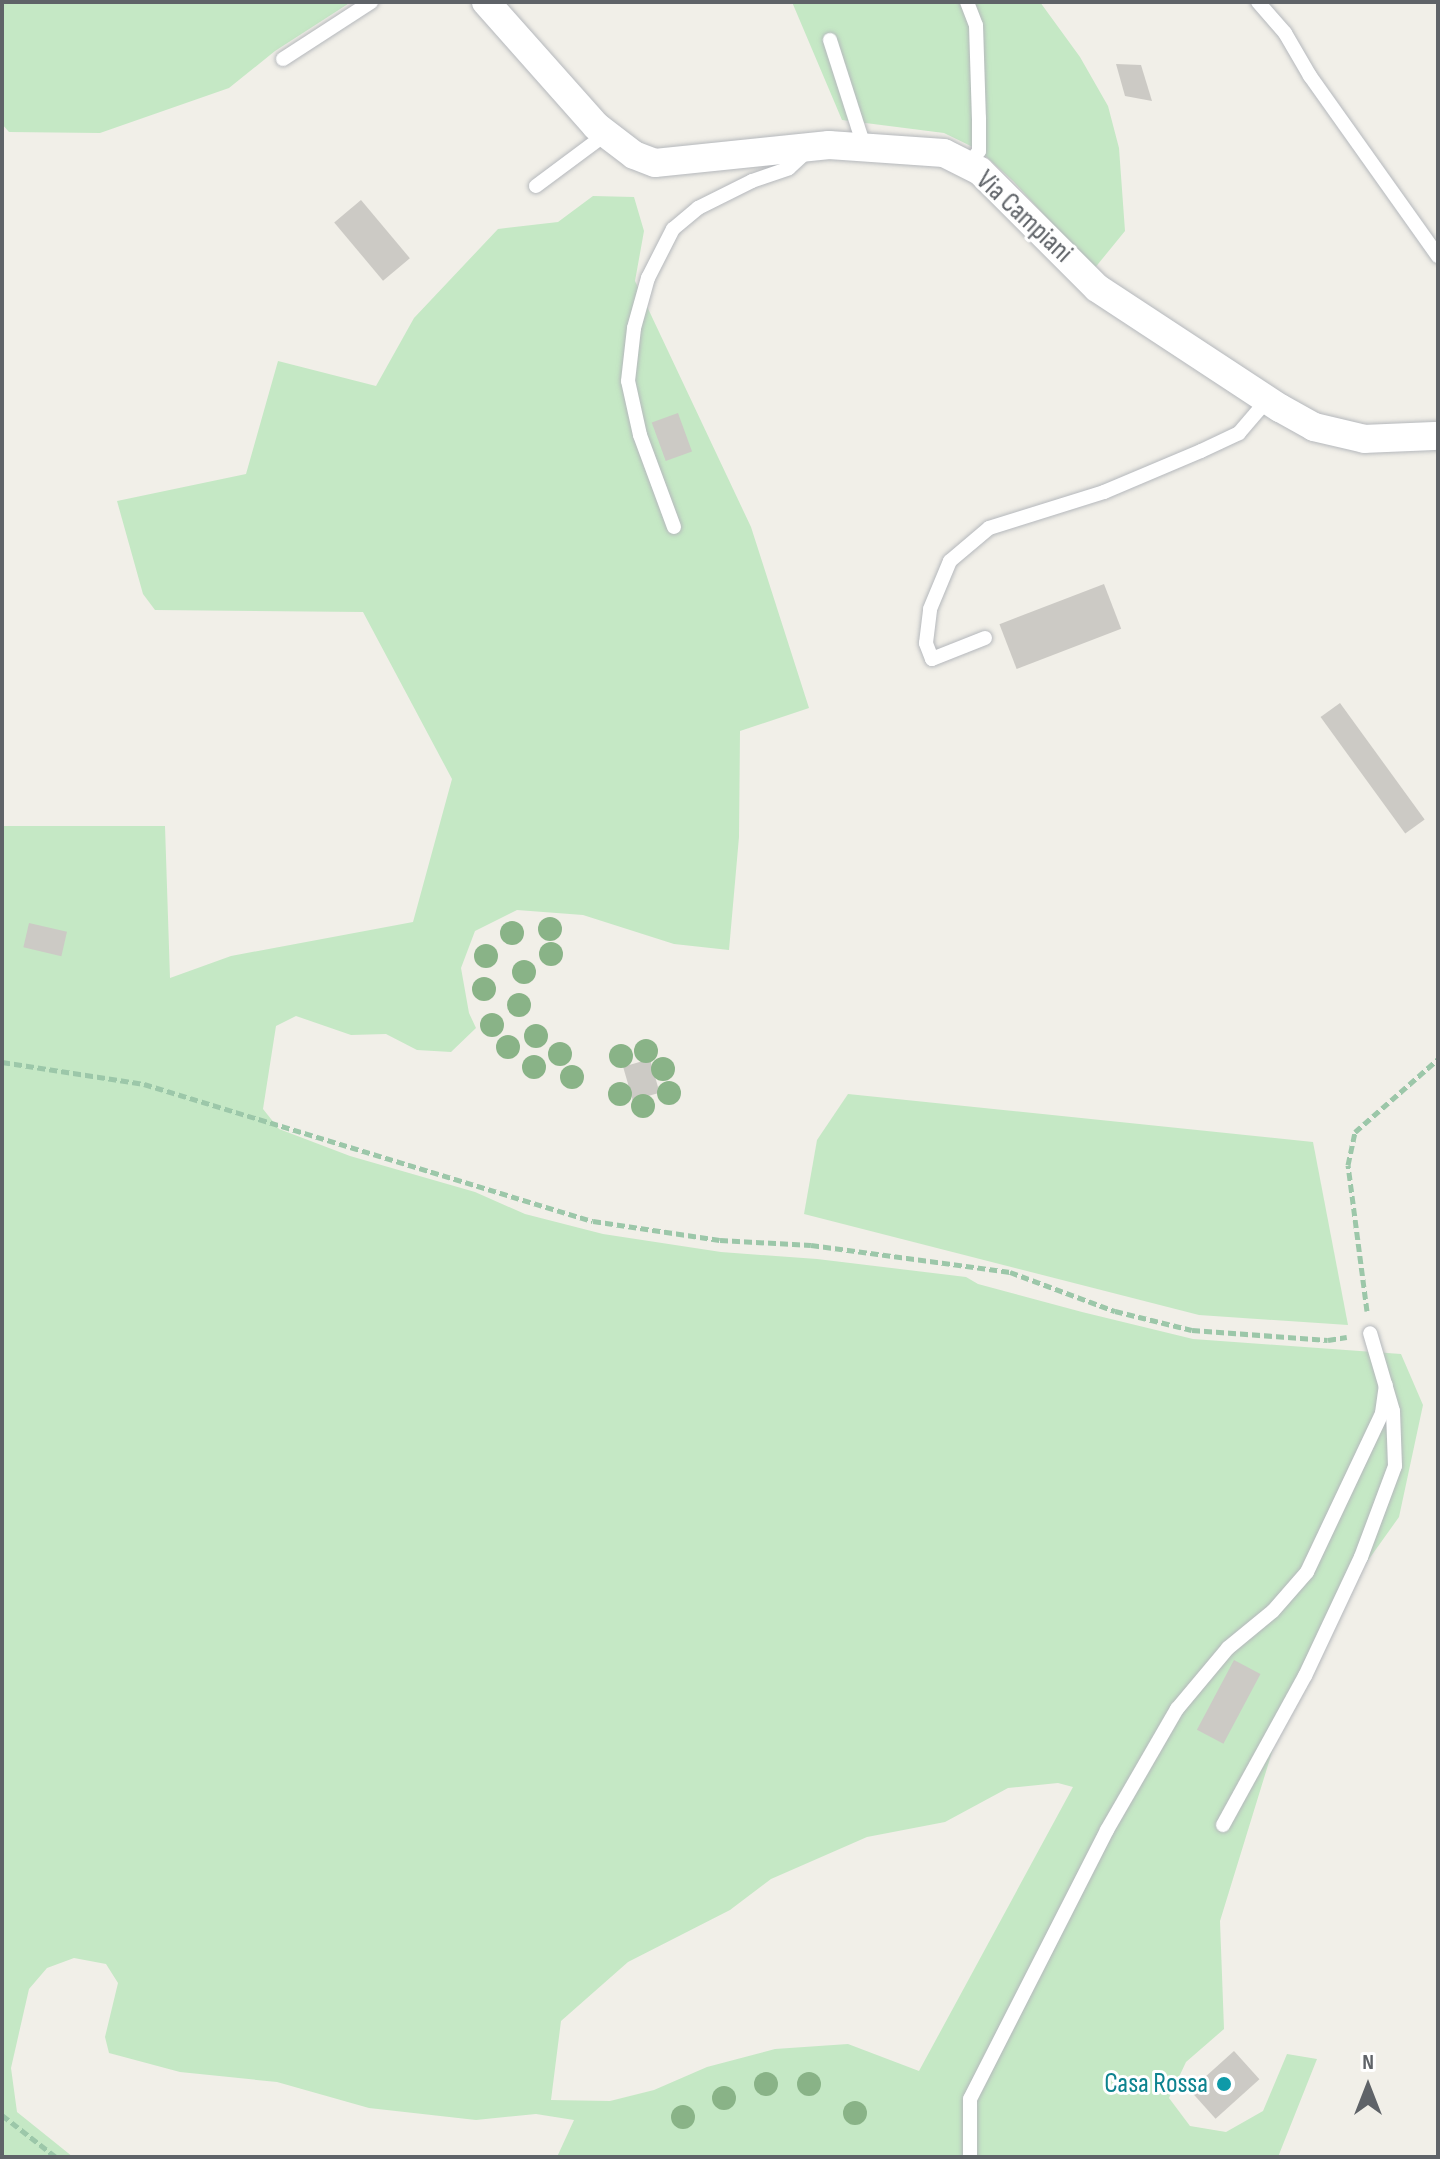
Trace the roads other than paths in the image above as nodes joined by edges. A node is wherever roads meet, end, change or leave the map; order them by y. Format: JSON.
{"nodes":[{"id":1,"x":371,"y":2,"type":"edge"},
{"id":2,"x":486,"y":2,"type":"edge"},
{"id":3,"x":967,"y":2,"type":"edge"},
{"id":4,"x":1258,"y":2,"type":"edge"},
{"id":5,"x":830,"y":40,"type":"dead end"},
{"id":6,"x":283,"y":59,"type":"dead end"},
{"id":7,"x":607,"y":133,"type":"junction"},
{"id":8,"x":864,"y":146,"type":"junction"},
{"id":9,"x":811,"y":147,"type":"junction"},
{"id":10,"x":968,"y":165,"type":"junction"},
{"id":11,"x":536,"y":186,"type":"dead end"},
{"id":12,"x":1438,"y":256,"type":"edge"},
{"id":13,"x":1268,"y":399,"type":"junction"},
{"id":14,"x":1438,"y":436,"type":"edge"},
{"id":15,"x":674,"y":527,"type":"dead end"},
{"id":16,"x":985,"y":638,"type":"dead end"},
{"id":17,"x":1370,"y":1333,"type":"road end"},
{"id":18,"x":1386,"y":1385,"type":"junction"},
{"id":19,"x":1223,"y":1825,"type":"dead end"},
{"id":20,"x":970,"y":2157,"type":"edge"}],
"edges":[{"from":1,"to":6,"type":"lane"},
{"from":2,"to":7,"type":"street","name":"Via Campiani"},
{"from":3,"to":10,"type":"lane"},
{"from":4,"to":12,"type":"lane"},
{"from":5,"to":8,"type":"lane"},
{"from":7,"to":9,"type":"street","name":"Via Campiani"},
{"from":7,"to":11,"type":"lane"},
{"from":8,"to":9,"type":"street","name":"Via Campiani"},
{"from":8,"to":10,"type":"street","name":"Via Campiani"},
{"from":9,"to":15,"type":"lane"},
{"from":10,"to":13,"type":"street","name":"Via Campiani"},
{"from":13,"to":14,"type":"street","name":"Via Campiani"},
{"from":13,"to":16,"type":"lane"},
{"from":17,"to":18,"type":"lane"},
{"from":18,"to":19,"type":"lane"},
{"from":18,"to":20,"type":"lane"}]}
